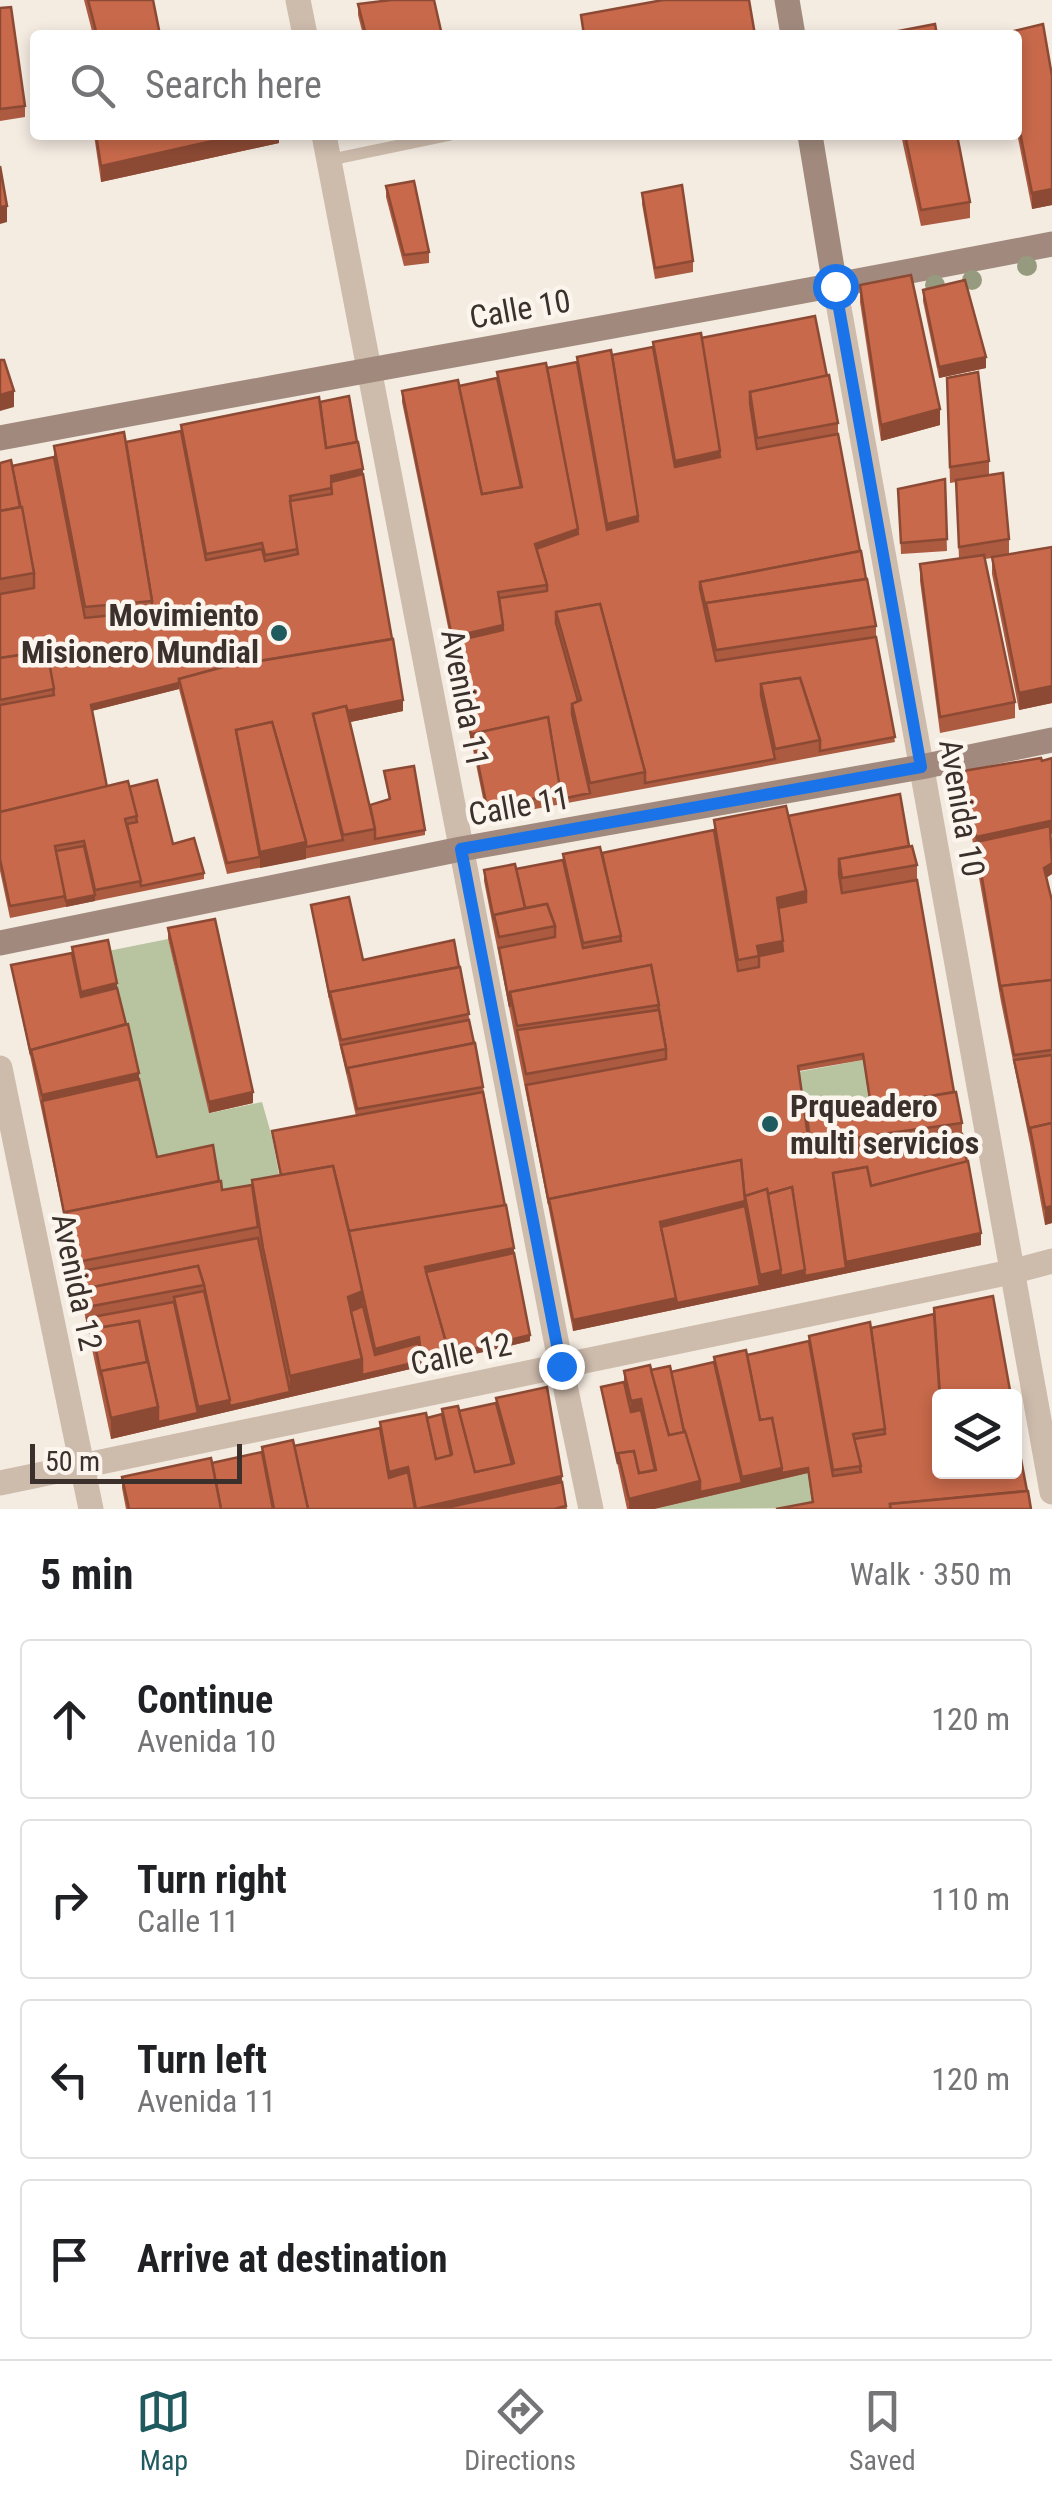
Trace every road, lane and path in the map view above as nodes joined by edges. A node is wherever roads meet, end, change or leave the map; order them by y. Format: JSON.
{"nodes":[{"id":1,"x":298,"y":0,"type":"edge"},
{"id":2,"x":787,"y":0,"type":"edge"},
{"id":3,"x":304,"y":30,"type":"edge"},
{"id":4,"x":792,"y":30,"type":"edge"},
{"id":5,"x":402,"y":140,"type":"edge"},
{"id":6,"x":811,"y":140,"type":"edge"},
{"id":7,"x":326,"y":148,"type":"edge"},
{"id":8,"x":1052,"y":244,"type":"edge"},
{"id":9,"x":835,"y":286,"type":"junction"},
{"id":10,"x":368,"y":369,"type":"junction"},
{"id":11,"x":0,"y":438,"type":"edge"},
{"id":12,"x":1052,"y":740,"type":"edge"},
{"id":13,"x":921,"y":767,"type":"junction"},
{"id":14,"x":461,"y":849,"type":"junction"},
{"id":15,"x":0,"y":944,"type":"edge"},
{"id":16,"x":0,"y":1068,"type":"edge"},
{"id":17,"x":1052,"y":1261,"type":"edge"},
{"id":18,"x":1012,"y":1272,"type":"junction"},
{"id":19,"x":561,"y":1366,"type":"junction"},
{"id":20,"x":82,"y":1466,"type":"junction"},
{"id":21,"x":0,"y":1483,"type":"edge"},
{"id":22,"x":1052,"y":1492,"type":"edge"},
{"id":23,"x":90,"y":1509,"type":"edge"},
{"id":24,"x":591,"y":1509,"type":"edge"}],
"edges":[{"from":1,"to":3,"type":"street"},
{"from":2,"to":4,"type":"street"},
{"from":5,"to":7,"type":"lane"},
{"from":6,"to":9,"type":"street","name":"Avenida 10"},
{"from":7,"to":10,"type":"street","name":"Avenida 11"},
{"from":8,"to":9,"type":"street","name":"Calle 10"},
{"from":9,"to":10,"type":"street","name":"Calle 10"},
{"from":9,"to":13,"type":"street","name":"Avenida 10"},
{"from":10,"to":11,"type":"street","name":"Calle 10"},
{"from":10,"to":14,"type":"street","name":"Avenida 11"},
{"from":12,"to":13,"type":"street","name":"Calle 11"},
{"from":13,"to":14,"type":"street","name":"Calle 11"},
{"from":13,"to":18,"type":"street","name":"Avenida 10"},
{"from":14,"to":15,"type":"street","name":"Calle 11"},
{"from":14,"to":19,"type":"street","name":"Avenida 11"},
{"from":16,"to":20,"type":"street","name":"Avenida 12"},
{"from":17,"to":18,"type":"street","name":"Calle 12"},
{"from":18,"to":19,"type":"street","name":"Calle 12"},
{"from":18,"to":22,"type":"street","name":"Avenida 10"},
{"from":19,"to":20,"type":"street","name":"Calle 12"},
{"from":19,"to":24,"type":"street","name":"Avenida 11"},
{"from":20,"to":21,"type":"street","name":"Calle 12"},
{"from":20,"to":23,"type":"street","name":"Avenida 12"}]}
